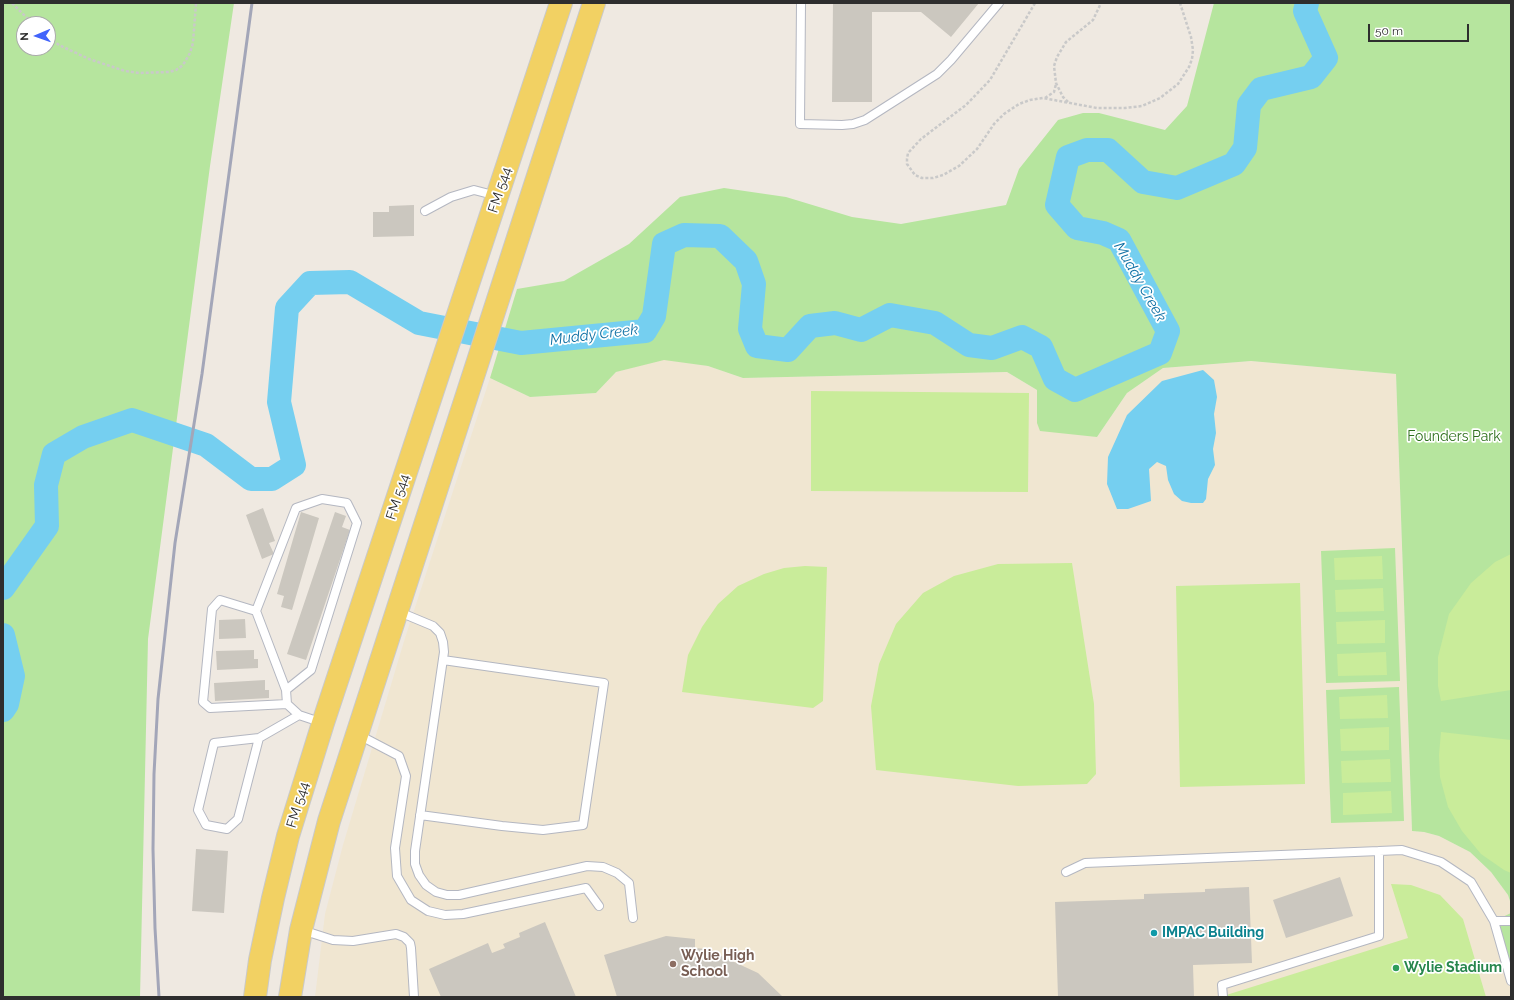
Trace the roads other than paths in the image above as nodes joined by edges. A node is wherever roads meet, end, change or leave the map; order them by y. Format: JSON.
{"nodes":[{"id":1,"x":561,"y":3,"type":"edge"},
{"id":2,"x":594,"y":3,"type":"edge"},
{"id":3,"x":801,"y":3,"type":"edge"},
{"id":4,"x":999,"y":3,"type":"edge"},
{"id":5,"x":498,"y":196,"type":"junction"},
{"id":6,"x":424,"y":211,"type":"dead end"},
{"id":7,"x":256,"y":611,"type":"junction"},
{"id":8,"x":396,"y":611,"type":"junction"},
{"id":9,"x":443,"y":660,"type":"junction"},
{"id":10,"x":286,"y":690,"type":"junction"},
{"id":11,"x":287,"y":704,"type":"junction"},
{"id":12,"x":299,"y":716,"type":"junction"},
{"id":13,"x":324,"y":723,"type":"junction"},
{"id":14,"x":357,"y":734,"type":"junction"},
{"id":15,"x":259,"y":738,"type":"junction"},
{"id":16,"x":420,"y":815,"type":"junction"},
{"id":17,"x":1379,"y":851,"type":"junction"},
{"id":18,"x":1066,"y":872,"type":"dead end"},
{"id":19,"x":599,"y":906,"type":"dead end"},
{"id":20,"x":633,"y":918,"type":"dead end"},
{"id":21,"x":1494,"y":921,"type":"junction"},
{"id":22,"x":1511,"y":921,"type":"edge"},
{"id":23,"x":301,"y":930,"type":"junction"},
{"id":24,"x":1511,"y":981,"type":"edge"},
{"id":25,"x":255,"y":997,"type":"edge"},
{"id":26,"x":290,"y":997,"type":"edge"},
{"id":27,"x":414,"y":997,"type":"edge"},
{"id":28,"x":1223,"y":997,"type":"edge"}],
"edges":[{"from":1,"to":5,"type":"main road","name":"FM 544","number":"FM 544"},
{"from":2,"to":8,"type":"main road"},
{"from":3,"to":4,"type":"lane"},
{"from":5,"to":6,"type":"lane"},
{"from":5,"to":13,"type":"main road","name":"FM 544","number":"FM 544"},
{"from":7,"to":10,"type":"lane"},
{"from":7,"to":10,"type":"lane"},
{"from":7,"to":11,"type":"lane"},
{"from":8,"to":9,"type":"lane"},
{"from":8,"to":14,"type":"main road"},
{"from":9,"to":16,"type":"lane"},
{"from":9,"to":16,"type":"lane"},
{"from":10,"to":11,"type":"lane"},
{"from":11,"to":12,"type":"lane"},
{"from":12,"to":13,"type":"lane"},
{"from":12,"to":15,"type":"lane"},
{"from":13,"to":14,"type":"main road"},
{"from":13,"to":25,"type":"main road","name":"FM 544","number":"FM 544"},
{"from":14,"to":19,"type":"lane"},
{"from":14,"to":23,"type":"main road"},
{"from":15,"to":15,"type":"lane"},
{"from":16,"to":20,"type":"lane"},
{"from":17,"to":18,"type":"lane"},
{"from":17,"to":21,"type":"lane"},
{"from":17,"to":28,"type":"lane"},
{"from":21,"to":22,"type":"lane"},
{"from":21,"to":24,"type":"lane"},
{"from":23,"to":26,"type":"main road"},
{"from":23,"to":27,"type":"lane"}]}
